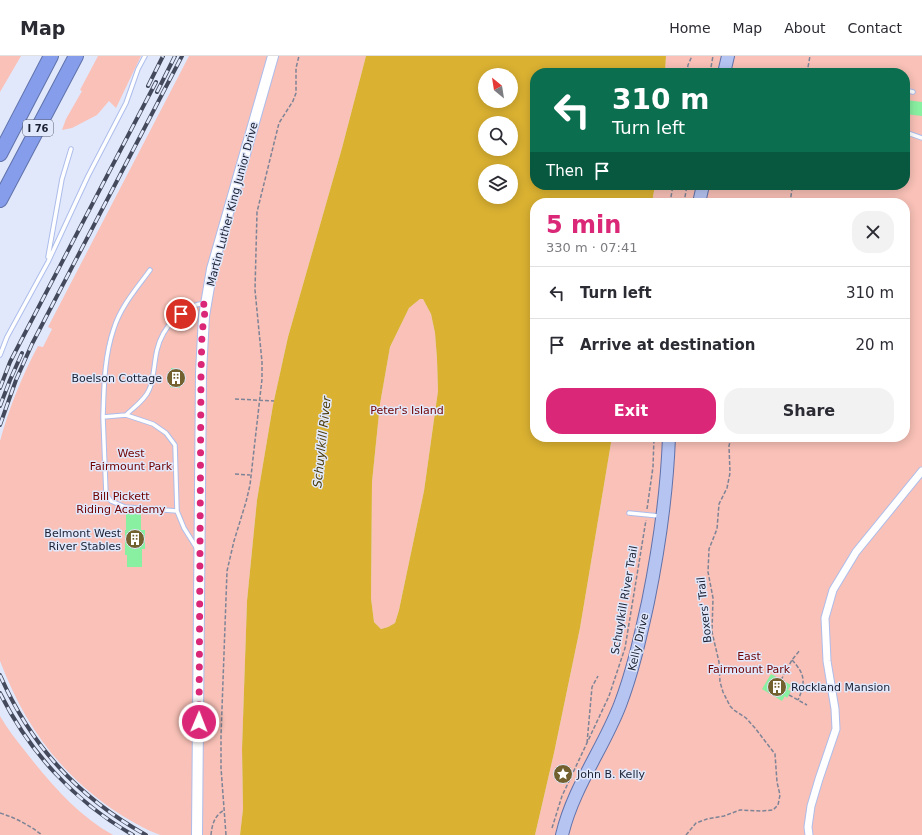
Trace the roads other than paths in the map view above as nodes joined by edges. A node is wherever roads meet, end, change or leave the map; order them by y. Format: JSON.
{"nodes":[{"id":1,"x":51,"y":56,"type":"edge"},
{"id":2,"x":76,"y":56,"type":"edge"},
{"id":3,"x":145,"y":56,"type":"edge"},
{"id":4,"x":273,"y":56,"type":"edge"},
{"id":5,"x":728,"y":56,"type":"edge"},
{"id":6,"x":725,"y":68,"type":"edge"},
{"id":7,"x":910,"y":91,"type":"edge"},
{"id":8,"x":913,"y":92,"type":"dead end"},
{"id":9,"x":910,"y":134,"type":"edge"},
{"id":10,"x":922,"y":138,"type":"edge"},
{"id":11,"x":71,"y":149,"type":"dead end"},
{"id":12,"x":0,"y":154,"type":"edge"},
{"id":13,"x":0,"y":200,"type":"edge"},
{"id":14,"x":48,"y":262,"type":"junction"},
{"id":15,"x":150,"y":270,"type":"dead end"},
{"id":16,"x":206,"y":304,"type":"junction"},
{"id":17,"x":0,"y":355,"type":"edge"},
{"id":18,"x":126,"y":415,"type":"junction"},
{"id":19,"x":103,"y":417,"type":"junction"},
{"id":20,"x":669,"y":442,"type":"edge"},
{"id":21,"x":922,"y":471,"type":"edge"},
{"id":22,"x":177,"y":511,"type":"junction"},
{"id":23,"x":629,"y":513,"type":"dead end"},
{"id":24,"x":662,"y":517,"type":"junction"},
{"id":25,"x":200,"y":554,"type":"junction"},
{"id":26,"x":557,"y":833,"type":"edge"},
{"id":27,"x":197,"y":835,"type":"edge"},
{"id":28,"x":809,"y":835,"type":"edge"}],
"edges":[{"from":1,"to":12,"type":"highway","number":"I 76"},
{"from":2,"to":13,"type":"highway","number":"I 76"},
{"from":3,"to":14,"type":"lane"},
{"from":4,"to":16,"type":"main road","name":"Martin Luther King Junior Drive"},
{"from":5,"to":6,"type":"main road"},
{"from":7,"to":8,"type":"lane"},
{"from":9,"to":10,"type":"lane"},
{"from":11,"to":14,"type":"lane"},
{"from":14,"to":17,"type":"lane"},
{"from":15,"to":19,"type":"lane"},
{"from":16,"to":18,"type":"lane"},
{"from":16,"to":25,"type":"main road","name":"Martin Luther King Junior Drive"},
{"from":18,"to":19,"type":"lane"},
{"from":18,"to":22,"type":"lane"},
{"from":19,"to":22,"type":"lane"},
{"from":20,"to":24,"type":"main road","name":"Kelly Drive"},
{"from":21,"to":28,"type":"street"},
{"from":22,"to":25,"type":"lane"},
{"from":23,"to":24,"type":"lane"},
{"from":24,"to":26,"type":"main road","name":"Kelly Drive"},
{"from":25,"to":27,"type":"main road","name":"Martin Luther King Junior Drive"}]}
